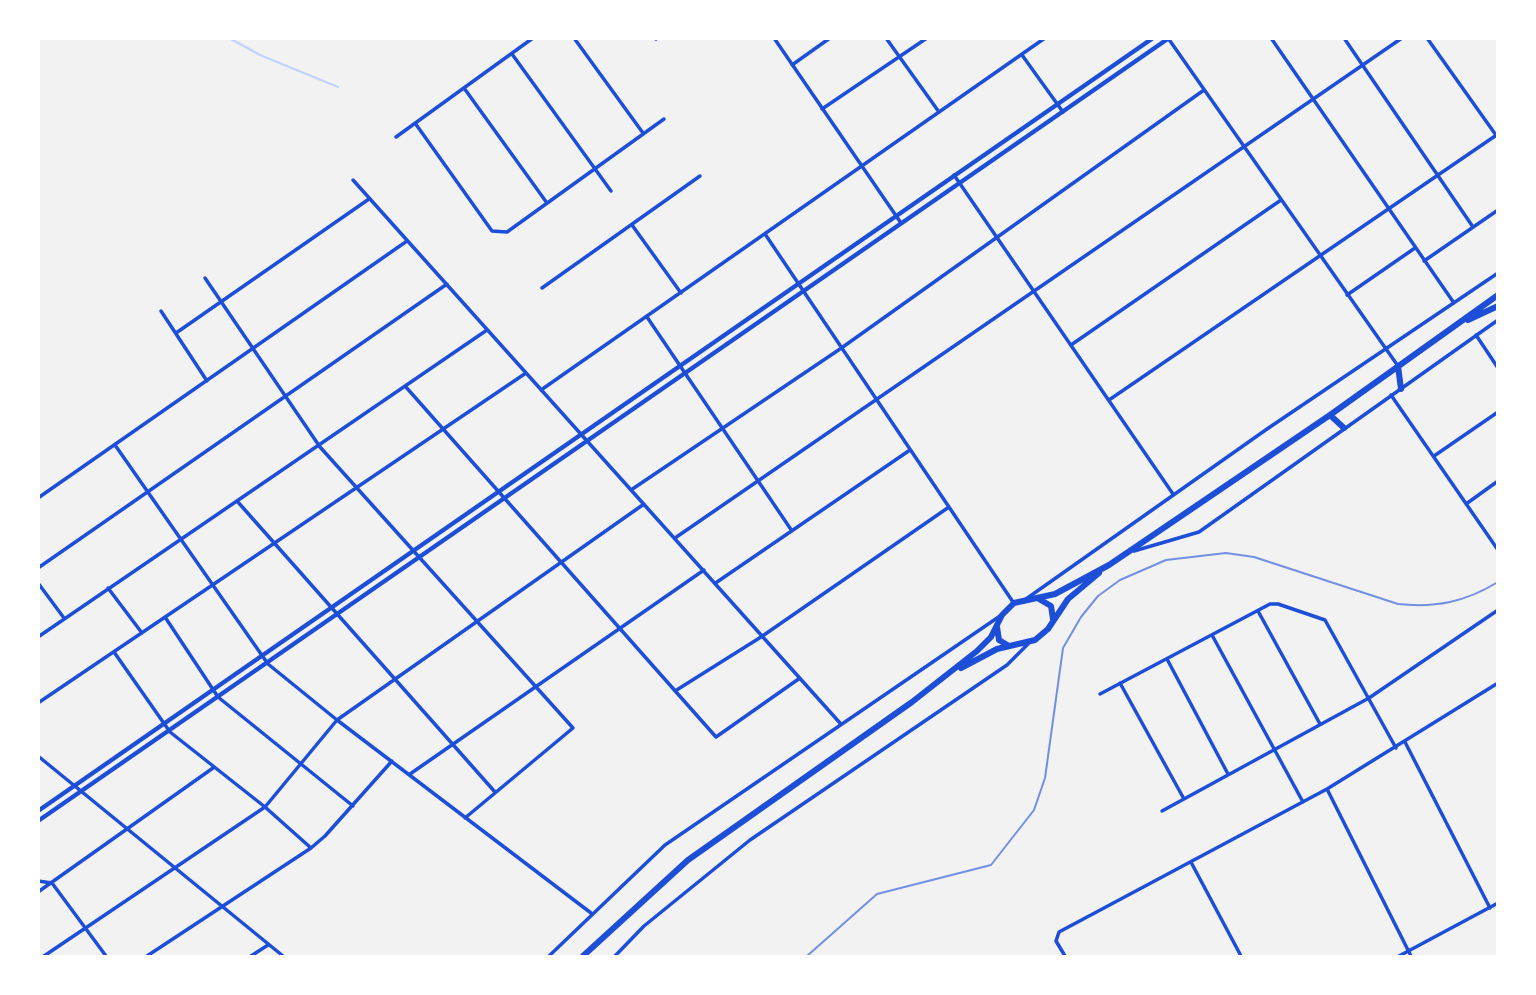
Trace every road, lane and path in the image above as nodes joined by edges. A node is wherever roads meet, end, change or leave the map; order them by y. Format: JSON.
{"nodes":[{"id":1,"x":533,"y":38,"type":"edge"},
{"id":2,"x":574,"y":38,"type":"edge"},
{"id":3,"x":774,"y":38,"type":"edge"},
{"id":4,"x":830,"y":38,"type":"edge"},
{"id":5,"x":886,"y":38,"type":"edge"},
{"id":6,"x":927,"y":38,"type":"edge"},
{"id":7,"x":1045,"y":38,"type":"edge"},
{"id":8,"x":1153,"y":38,"type":"edge"},
{"id":9,"x":1271,"y":38,"type":"edge"},
{"id":10,"x":1344,"y":38,"type":"edge"},
{"id":11,"x":1402,"y":38,"type":"edge"},
{"id":12,"x":1427,"y":38,"type":"edge"},
{"id":13,"x":1169,"y":39,"type":"edge"},
{"id":14,"x":512,"y":54,"type":"junction"},
{"id":15,"x":1022,"y":55,"type":"junction"},
{"id":16,"x":899,"y":58,"type":"junction"},
{"id":17,"x":792,"y":65,"type":"junction"},
{"id":18,"x":1362,"y":65,"type":"junction"},
{"id":19,"x":1112,"y":67,"type":"junction"},
{"id":20,"x":1117,"y":74,"type":"junction"},
{"id":21,"x":464,"y":88,"type":"junction"},
{"id":22,"x":1204,"y":90,"type":"junction"},
{"id":23,"x":1313,"y":100,"type":"junction"},
{"id":24,"x":1058,"y":105,"type":"junction"},
{"id":25,"x":822,"y":109,"type":"junction"},
{"id":26,"x":1063,"y":112,"type":"junction"},
{"id":27,"x":939,"y":113,"type":"junction"},
{"id":28,"x":664,"y":119,"type":"dead end"},
{"id":29,"x":415,"y":123,"type":"junction"},
{"id":30,"x":643,"y":134,"type":"junction"},
{"id":31,"x":396,"y":136,"type":"dead end"},
{"id":32,"x":1497,"y":136,"type":"edge"},
{"id":33,"x":1245,"y":147,"type":"junction"},
{"id":34,"x":862,"y":167,"type":"junction"},
{"id":35,"x":595,"y":169,"type":"junction"},
{"id":36,"x":1437,"y":174,"type":"junction"},
{"id":37,"x":954,"y":175,"type":"junction"},
{"id":38,"x":700,"y":176,"type":"dead end"},
{"id":39,"x":353,"y":180,"type":"dead end"},
{"id":40,"x":959,"y":183,"type":"junction"},
{"id":41,"x":611,"y":191,"type":"dead end"},
{"id":42,"x":369,"y":199,"type":"junction"},
{"id":43,"x":1281,"y":200,"type":"junction"},
{"id":44,"x":547,"y":203,"type":"junction"},
{"id":45,"x":1388,"y":208,"type":"junction"},
{"id":46,"x":1497,"y":210,"type":"edge"},
{"id":47,"x":896,"y":215,"type":"junction"},
{"id":48,"x":901,"y":223,"type":"junction"},
{"id":49,"x":632,"y":225,"type":"junction"},
{"id":50,"x":1473,"y":227,"type":"junction"},
{"id":51,"x":765,"y":234,"type":"junction"},
{"id":52,"x":996,"y":238,"type":"junction"},
{"id":53,"x":407,"y":241,"type":"junction"},
{"id":54,"x":1415,"y":248,"type":"junction"},
{"id":55,"x":1319,"y":254,"type":"junction"},
{"id":56,"x":1424,"y":261,"type":"junction"},
{"id":57,"x":1497,"y":273,"type":"edge"},
{"id":58,"x":205,"y":278,"type":"dead end"},
{"id":59,"x":447,"y":284,"type":"junction"},
{"id":60,"x":799,"y":284,"type":"junction"},
{"id":61,"x":542,"y":288,"type":"dead end"},
{"id":62,"x":803,"y":291,"type":"junction"},
{"id":63,"x":1034,"y":292,"type":"junction"},
{"id":64,"x":681,"y":293,"type":"junction"},
{"id":65,"x":1347,"y":295,"type":"junction"},
{"id":66,"x":1497,"y":295,"type":"edge"},
{"id":67,"x":223,"y":301,"type":"junction"},
{"id":68,"x":1454,"y":303,"type":"junction"},
{"id":69,"x":1497,"y":306,"type":"edge"},
{"id":70,"x":161,"y":311,"type":"dead end"},
{"id":71,"x":647,"y":317,"type":"junction"},
{"id":72,"x":1497,"y":320,"type":"edge"},
{"id":73,"x":1456,"y":325,"type":"junction"},
{"id":74,"x":487,"y":330,"type":"junction"},
{"id":75,"x":176,"y":333,"type":"junction"},
{"id":76,"x":1476,"y":335,"type":"junction"},
{"id":77,"x":1071,"y":345,"type":"junction"},
{"id":78,"x":255,"y":348,"type":"junction"},
{"id":79,"x":840,"y":349,"type":"junction"},
{"id":80,"x":1385,"y":349,"type":"junction"},
{"id":81,"x":681,"y":366,"type":"junction"},
{"id":82,"x":1398,"y":366,"type":"junction"},
{"id":83,"x":1497,"y":368,"type":"edge"},
{"id":84,"x":526,"y":373,"type":"junction"},
{"id":85,"x":686,"y":374,"type":"junction"},
{"id":86,"x":207,"y":381,"type":"junction"},
{"id":87,"x":405,"y":386,"type":"junction"},
{"id":88,"x":1401,"y":389,"type":"junction"},
{"id":89,"x":541,"y":390,"type":"junction"},
{"id":90,"x":1391,"y":395,"type":"junction"},
{"id":91,"x":284,"y":398,"type":"junction"},
{"id":92,"x":1109,"y":400,"type":"junction"},
{"id":93,"x":876,"y":402,"type":"junction"},
{"id":94,"x":1497,"y":412,"type":"edge"},
{"id":95,"x":1330,"y":415,"type":"junction"},
{"id":96,"x":723,"y":428,"type":"junction"},
{"id":97,"x":1344,"y":428,"type":"junction"},
{"id":98,"x":442,"y":430,"type":"junction"},
{"id":99,"x":581,"y":436,"type":"junction"},
{"id":100,"x":588,"y":442,"type":"junction"},
{"id":101,"x":115,"y":445,"type":"junction"},
{"id":102,"x":320,"y":447,"type":"junction"},
{"id":103,"x":910,"y":450,"type":"junction"},
{"id":104,"x":1434,"y":456,"type":"junction"},
{"id":105,"x":1497,"y":481,"type":"edge"},
{"id":106,"x":759,"y":482,"type":"junction"},
{"id":107,"x":356,"y":489,"type":"junction"},
{"id":108,"x":631,"y":490,"type":"junction"},
{"id":109,"x":147,"y":493,"type":"junction"},
{"id":110,"x":499,"y":494,"type":"junction"},
{"id":111,"x":1173,"y":494,"type":"junction"},
{"id":112,"x":38,"y":498,"type":"edge"},
{"id":113,"x":503,"y":500,"type":"junction"},
{"id":114,"x":237,"y":501,"type":"junction"},
{"id":115,"x":644,"y":504,"type":"junction"},
{"id":116,"x":1466,"y":504,"type":"junction"},
{"id":117,"x":949,"y":507,"type":"junction"},
{"id":118,"x":792,"y":531,"type":"junction"},
{"id":119,"x":675,"y":538,"type":"junction"},
{"id":120,"x":180,"y":540,"type":"junction"},
{"id":121,"x":1492,"y":542,"type":"junction"},
{"id":122,"x":1497,"y":543,"type":"edge"},
{"id":123,"x":274,"y":544,"type":"junction"},
{"id":124,"x":1497,"y":550,"type":"edge"},
{"id":125,"x":1128,"y":552,"type":"junction"},
{"id":126,"x":414,"y":553,"type":"junction"},
{"id":127,"x":419,"y":558,"type":"junction"},
{"id":128,"x":561,"y":562,"type":"junction"},
{"id":129,"x":1109,"y":565,"type":"junction"},
{"id":130,"x":38,"y":568,"type":"edge"},
{"id":131,"x":705,"y":569,"type":"junction"},
{"id":132,"x":717,"y":582,"type":"junction"},
{"id":133,"x":38,"y":583,"type":"edge"},
{"id":134,"x":212,"y":586,"type":"junction"},
{"id":135,"x":108,"y":589,"type":"junction"},
{"id":136,"x":1038,"y":599,"type":"junction"},
{"id":137,"x":1025,"y":600,"type":"junction"},
{"id":138,"x":1014,"y":603,"type":"junction"},
{"id":139,"x":333,"y":609,"type":"junction"},
{"id":140,"x":1497,"y":610,"type":"edge"},
{"id":141,"x":1258,"y":611,"type":"junction"},
{"id":142,"x":338,"y":615,"type":"junction"},
{"id":143,"x":1002,"y":615,"type":"junction"},
{"id":144,"x":165,"y":617,"type":"junction"},
{"id":145,"x":64,"y":618,"type":"junction"},
{"id":146,"x":476,"y":620,"type":"junction"},
{"id":147,"x":1053,"y":621,"type":"junction"},
{"id":148,"x":997,"y":625,"type":"junction"},
{"id":149,"x":620,"y":628,"type":"junction"},
{"id":150,"x":142,"y":633,"type":"junction"},
{"id":151,"x":1212,"y":635,"type":"junction"},
{"id":152,"x":38,"y":637,"type":"edge"},
{"id":153,"x":761,"y":637,"type":"junction"},
{"id":154,"x":1028,"y":644,"type":"junction"},
{"id":155,"x":1009,"y":646,"type":"junction"},
{"id":156,"x":114,"y":652,"type":"junction"},
{"id":157,"x":262,"y":657,"type":"junction"},
{"id":158,"x":1167,"y":659,"type":"junction"},
{"id":159,"x":268,"y":664,"type":"junction"},
{"id":160,"x":800,"y":678,"type":"junction"},
{"id":161,"x":941,"y":679,"type":"junction"},
{"id":162,"x":394,"y":680,"type":"junction"},
{"id":163,"x":1497,"y":683,"type":"edge"},
{"id":164,"x":1120,"y":684,"type":"junction"},
{"id":165,"x":537,"y":685,"type":"junction"},
{"id":166,"x":213,"y":691,"type":"junction"},
{"id":167,"x":675,"y":691,"type":"junction"},
{"id":168,"x":1100,"y":694,"type":"dead end"},
{"id":169,"x":218,"y":698,"type":"junction"},
{"id":170,"x":1369,"y":698,"type":"junction"},
{"id":171,"x":38,"y":703,"type":"edge"},
{"id":172,"x":337,"y":720,"type":"junction"},
{"id":173,"x":841,"y":723,"type":"junction"},
{"id":174,"x":164,"y":724,"type":"junction"},
{"id":175,"x":1320,"y":724,"type":"junction"},
{"id":176,"x":170,"y":732,"type":"junction"},
{"id":177,"x":1405,"y":742,"type":"junction"},
{"id":178,"x":452,"y":744,"type":"junction"},
{"id":179,"x":1396,"y":748,"type":"junction"},
{"id":180,"x":1273,"y":749,"type":"junction"},
{"id":181,"x":38,"y":756,"type":"edge"},
{"id":182,"x":115,"y":757,"type":"junction"},
{"id":183,"x":393,"y":761,"type":"junction"},
{"id":184,"x":303,"y":764,"type":"junction"},
{"id":185,"x":121,"y":765,"type":"junction"},
{"id":186,"x":212,"y":768,"type":"junction"},
{"id":187,"x":410,"y":774,"type":"junction"},
{"id":188,"x":1228,"y":774,"type":"junction"},
{"id":189,"x":76,"y":785,"type":"junction"},
{"id":190,"x":1327,"y":789,"type":"junction"},
{"id":191,"x":83,"y":790,"type":"junction"},
{"id":192,"x":495,"y":792,"type":"junction"},
{"id":193,"x":1184,"y":799,"type":"junction"},
{"id":194,"x":1304,"y":802,"type":"junction"},
{"id":195,"x":353,"y":806,"type":"junction"},
{"id":196,"x":265,"y":807,"type":"junction"},
{"id":197,"x":38,"y":811,"type":"edge"},
{"id":198,"x":1162,"y":811,"type":"dead end"},
{"id":199,"x":465,"y":818,"type":"junction"},
{"id":200,"x":38,"y":821,"type":"edge"},
{"id":201,"x":130,"y":829,"type":"junction"},
{"id":202,"x":311,"y":848,"type":"junction"},
{"id":203,"x":1192,"y":864,"type":"junction"},
{"id":204,"x":175,"y":869,"type":"junction"},
{"id":205,"x":38,"y":881,"type":"edge"},
{"id":206,"x":52,"y":883,"type":"junction"},
{"id":207,"x":38,"y":892,"type":"edge"},
{"id":208,"x":1497,"y":903,"type":"edge"},
{"id":209,"x":220,"y":907,"type":"junction"},
{"id":210,"x":1490,"y":908,"type":"junction"},
{"id":211,"x":591,"y":913,"type":"junction"},
{"id":212,"x":86,"y":928,"type":"junction"},
{"id":213,"x":268,"y":945,"type":"junction"},
{"id":214,"x":1409,"y":954,"type":"edge"},
{"id":215,"x":44,"y":957,"type":"edge"},
{"id":216,"x":106,"y":957,"type":"edge"},
{"id":217,"x":147,"y":957,"type":"edge"},
{"id":218,"x":251,"y":957,"type":"edge"},
{"id":219,"x":283,"y":957,"type":"edge"},
{"id":220,"x":550,"y":957,"type":"edge"},
{"id":221,"x":583,"y":957,"type":"edge"},
{"id":222,"x":615,"y":957,"type":"edge"},
{"id":223,"x":1065,"y":957,"type":"edge"},
{"id":224,"x":1241,"y":957,"type":"edge"},
{"id":225,"x":1399,"y":957,"type":"edge"}],
"edges":[{"from":1,"to":14,"type":"street"},
{"from":2,"to":30,"type":"street"},
{"from":3,"to":17,"type":"street"},
{"from":4,"to":17,"type":"street"},
{"from":5,"to":16,"type":"street"},
{"from":6,"to":16,"type":"street"},
{"from":7,"to":15,"type":"street"},
{"from":8,"to":19,"type":"street"},
{"from":9,"to":23,"type":"street"},
{"from":10,"to":18,"type":"street"},
{"from":11,"to":18,"type":"street"},
{"from":12,"to":32,"type":"street"},
{"from":13,"to":20,"type":"street"},
{"from":13,"to":22,"type":"street"},
{"from":14,"to":21,"type":"street"},
{"from":14,"to":35,"type":"street"},
{"from":15,"to":24,"type":"street"},
{"from":15,"to":27,"type":"street"},
{"from":16,"to":25,"type":"street"},
{"from":16,"to":27,"type":"street"},
{"from":17,"to":25,"type":"street"},
{"from":18,"to":23,"type":"street"},
{"from":18,"to":36,"type":"street"},
{"from":19,"to":20,"type":"street"},
{"from":19,"to":24,"type":"street"},
{"from":20,"to":26,"type":"street"},
{"from":21,"to":29,"type":"street"},
{"from":21,"to":44,"type":"street"},
{"from":22,"to":33,"type":"street"},
{"from":22,"to":52,"type":"street"},
{"from":23,"to":33,"type":"street"},
{"from":23,"to":45,"type":"street"},
{"from":24,"to":26,"type":"street"},
{"from":24,"to":37,"type":"street"},
{"from":25,"to":34,"type":"street"},
{"from":26,"to":40,"type":"street"},
{"from":27,"to":34,"type":"street"},
{"from":28,"to":30,"type":"street"},
{"from":29,"to":31,"type":"street"},
{"from":29,"to":44,"type":"street"},
{"from":30,"to":35,"type":"street"},
{"from":32,"to":36,"type":"street"},
{"from":33,"to":43,"type":"street"},
{"from":33,"to":63,"type":"street"},
{"from":34,"to":47,"type":"street"},
{"from":34,"to":51,"type":"street"},
{"from":35,"to":41,"type":"street"},
{"from":35,"to":44,"type":"street"},
{"from":36,"to":45,"type":"street"},
{"from":36,"to":50,"type":"street"},
{"from":37,"to":40,"type":"street"},
{"from":37,"to":47,"type":"street"},
{"from":38,"to":49,"type":"street"},
{"from":39,"to":42,"type":"street"},
{"from":40,"to":48,"type":"street"},
{"from":40,"to":52,"type":"street"},
{"from":42,"to":53,"type":"street"},
{"from":42,"to":67,"type":"street"},
{"from":43,"to":55,"type":"street"},
{"from":43,"to":77,"type":"street"},
{"from":45,"to":54,"type":"street"},
{"from":45,"to":55,"type":"street"},
{"from":46,"to":50,"type":"street"},
{"from":47,"to":48,"type":"street"},
{"from":47,"to":60,"type":"street"},
{"from":48,"to":62,"type":"street"},
{"from":49,"to":61,"type":"street"},
{"from":49,"to":64,"type":"street"},
{"from":50,"to":56,"type":"street"},
{"from":51,"to":60,"type":"street"},
{"from":51,"to":64,"type":"street"},
{"from":52,"to":63,"type":"street"},
{"from":52,"to":79,"type":"street"},
{"from":53,"to":59,"type":"street"},
{"from":53,"to":78,"type":"street"},
{"from":54,"to":56,"type":"street"},
{"from":54,"to":65,"type":"street"},
{"from":55,"to":65,"type":"street"},
{"from":55,"to":92,"type":"street"},
{"from":56,"to":68,"type":"street"},
{"from":57,"to":68,"type":"street"},
{"from":58,"to":67,"type":"street"},
{"from":59,"to":74,"type":"street"},
{"from":59,"to":91,"type":"street"},
{"from":60,"to":62,"type":"street"},
{"from":60,"to":81,"type":"street"},
{"from":62,"to":79,"type":"street"},
{"from":62,"to":85,"type":"street"},
{"from":63,"to":77,"type":"street"},
{"from":63,"to":93,"type":"street"},
{"from":64,"to":71,"type":"street"},
{"from":65,"to":80,"type":"street"},
{"from":66,"to":73,"type":"main road"},
{"from":67,"to":75,"type":"street"},
{"from":67,"to":78,"type":"street"},
{"from":68,"to":80,"type":"street"},
{"from":69,"to":73,"type":"main road"},
{"from":70,"to":75,"type":"street"},
{"from":71,"to":81,"type":"street"},
{"from":71,"to":89,"type":"street"},
{"from":72,"to":76,"type":"street"},
{"from":73,"to":82,"type":"main road"},
{"from":74,"to":84,"type":"street"},
{"from":74,"to":87,"type":"street"},
{"from":75,"to":86,"type":"street"},
{"from":76,"to":83,"type":"street"},
{"from":76,"to":88,"type":"street"},
{"from":77,"to":92,"type":"street"},
{"from":78,"to":86,"type":"street"},
{"from":78,"to":91,"type":"street"},
{"from":79,"to":93,"type":"street"},
{"from":79,"to":96,"type":"street"},
{"from":80,"to":82,"type":"street"},
{"from":80,"to":111,"type":"street"},
{"from":81,"to":85,"type":"street"},
{"from":81,"to":99,"type":"street"},
{"from":82,"to":88,"type":"main road"},
{"from":82,"to":95,"type":"main road"},
{"from":84,"to":89,"type":"street"},
{"from":84,"to":98,"type":"street"},
{"from":85,"to":96,"type":"street"},
{"from":85,"to":100,"type":"street"},
{"from":86,"to":101,"type":"street"},
{"from":87,"to":98,"type":"street"},
{"from":87,"to":102,"type":"street"},
{"from":88,"to":90,"type":"street"},
{"from":89,"to":99,"type":"street"},
{"from":90,"to":97,"type":"street"},
{"from":90,"to":104,"type":"street"},
{"from":91,"to":102,"type":"street"},
{"from":91,"to":109,"type":"street"},
{"from":92,"to":111,"type":"street"},
{"from":93,"to":103,"type":"street"},
{"from":93,"to":106,"type":"street"},
{"from":94,"to":104,"type":"street"},
{"from":95,"to":97,"type":"main road"},
{"from":95,"to":125,"type":"main road"},
{"from":96,"to":106,"type":"street"},
{"from":96,"to":108,"type":"street"},
{"from":97,"to":125,"type":"street"},
{"from":98,"to":107,"type":"street"},
{"from":98,"to":110,"type":"street"},
{"from":99,"to":100,"type":"street"},
{"from":99,"to":110,"type":"street"},
{"from":100,"to":108,"type":"street"},
{"from":100,"to":113,"type":"street"},
{"from":101,"to":109,"type":"street"},
{"from":101,"to":112,"type":"street"},
{"from":102,"to":107,"type":"street"},
{"from":102,"to":114,"type":"street"},
{"from":103,"to":117,"type":"street"},
{"from":103,"to":118,"type":"street"},
{"from":104,"to":116,"type":"street"},
{"from":105,"to":116,"type":"street"},
{"from":106,"to":118,"type":"street"},
{"from":106,"to":119,"type":"street"},
{"from":107,"to":123,"type":"street"},
{"from":107,"to":126,"type":"street"},
{"from":108,"to":115,"type":"street"},
{"from":109,"to":120,"type":"street"},
{"from":109,"to":130,"type":"street"},
{"from":110,"to":113,"type":"street"},
{"from":110,"to":126,"type":"street"},
{"from":111,"to":137,"type":"street"},
{"from":113,"to":127,"type":"street"},
{"from":113,"to":128,"type":"street"},
{"from":114,"to":120,"type":"street"},
{"from":114,"to":123,"type":"street"},
{"from":115,"to":119,"type":"street"},
{"from":115,"to":128,"type":"street"},
{"from":116,"to":121,"type":"street"},
{"from":117,"to":138,"type":"street"},
{"from":117,"to":153,"type":"street"},
{"from":118,"to":132,"type":"street"},
{"from":119,"to":131,"type":"street"},
{"from":120,"to":134,"type":"street"},
{"from":120,"to":135,"type":"street"},
{"from":121,"to":122,"type":"street"},
{"from":121,"to":124,"type":"street"},
{"from":123,"to":134,"type":"street"},
{"from":123,"to":139,"type":"street"},
{"from":125,"to":129,"type":"main road"},
{"from":126,"to":127,"type":"street"},
{"from":126,"to":139,"type":"street"},
{"from":127,"to":142,"type":"street"},
{"from":127,"to":146,"type":"street"},
{"from":128,"to":146,"type":"street"},
{"from":128,"to":149,"type":"street"},
{"from":129,"to":136,"type":"main road"},
{"from":129,"to":147,"type":"main road"},
{"from":131,"to":132,"type":"street"},
{"from":131,"to":149,"type":"street"},
{"from":132,"to":153,"type":"street"},
{"from":133,"to":145,"type":"street"},
{"from":134,"to":144,"type":"street"},
{"from":134,"to":157,"type":"street"},
{"from":135,"to":145,"type":"street"},
{"from":135,"to":150,"type":"street"},
{"from":136,"to":137,"type":"main road"},
{"from":136,"to":147,"type":"main road"},
{"from":137,"to":138,"type":"main road"},
{"from":138,"to":143,"type":"main road"},
{"from":139,"to":142,"type":"street"},
{"from":139,"to":157,"type":"street"},
{"from":140,"to":170,"type":"street"},
{"from":141,"to":151,"type":"street"},
{"from":141,"to":170,"type":"street"},
{"from":141,"to":175,"type":"street"},
{"from":142,"to":159,"type":"street"},
{"from":142,"to":162,"type":"street"},
{"from":143,"to":148,"type":"main road"},
{"from":143,"to":173,"type":"street"},
{"from":144,"to":150,"type":"street"},
{"from":144,"to":166,"type":"street"},
{"from":145,"to":152,"type":"street"},
{"from":146,"to":162,"type":"street"},
{"from":146,"to":165,"type":"street"},
{"from":147,"to":154,"type":"main road"},
{"from":148,"to":155,"type":"main road"},
{"from":148,"to":161,"type":"main road"},
{"from":149,"to":165,"type":"street"},
{"from":149,"to":167,"type":"street"},
{"from":150,"to":156,"type":"street"},
{"from":151,"to":158,"type":"street"},
{"from":151,"to":180,"type":"street"},
{"from":153,"to":160,"type":"street"},
{"from":153,"to":167,"type":"street"},
{"from":154,"to":155,"type":"main road"},
{"from":154,"to":222,"type":"street"},
{"from":155,"to":161,"type":"main road"},
{"from":156,"to":171,"type":"street"},
{"from":156,"to":174,"type":"street"},
{"from":157,"to":159,"type":"street"},
{"from":157,"to":166,"type":"street"},
{"from":158,"to":164,"type":"street"},
{"from":158,"to":188,"type":"street"},
{"from":159,"to":169,"type":"street"},
{"from":159,"to":172,"type":"street"},
{"from":160,"to":167,"type":"street"},
{"from":160,"to":173,"type":"street"},
{"from":161,"to":221,"type":"main road"},
{"from":162,"to":172,"type":"street"},
{"from":162,"to":178,"type":"street"},
{"from":163,"to":177,"type":"street"},
{"from":164,"to":168,"type":"street"},
{"from":164,"to":193,"type":"street"},
{"from":165,"to":178,"type":"street"},
{"from":165,"to":192,"type":"street"},
{"from":166,"to":169,"type":"street"},
{"from":166,"to":174,"type":"street"},
{"from":169,"to":176,"type":"street"},
{"from":169,"to":184,"type":"street"},
{"from":170,"to":175,"type":"street"},
{"from":170,"to":179,"type":"street"},
{"from":172,"to":183,"type":"street"},
{"from":172,"to":184,"type":"street"},
{"from":173,"to":211,"type":"street"},
{"from":174,"to":176,"type":"street"},
{"from":174,"to":182,"type":"street"},
{"from":175,"to":180,"type":"street"},
{"from":176,"to":185,"type":"street"},
{"from":176,"to":186,"type":"street"},
{"from":177,"to":179,"type":"street"},
{"from":177,"to":210,"type":"street"},
{"from":178,"to":187,"type":"street"},
{"from":178,"to":192,"type":"street"},
{"from":179,"to":190,"type":"street"},
{"from":180,"to":188,"type":"street"},
{"from":180,"to":194,"type":"street"},
{"from":181,"to":189,"type":"street"},
{"from":182,"to":185,"type":"street"},
{"from":182,"to":189,"type":"street"},
{"from":183,"to":187,"type":"street"},
{"from":183,"to":195,"type":"street"},
{"from":184,"to":195,"type":"street"},
{"from":184,"to":196,"type":"street"},
{"from":185,"to":191,"type":"street"},
{"from":186,"to":196,"type":"street"},
{"from":186,"to":201,"type":"street"},
{"from":187,"to":199,"type":"street"},
{"from":188,"to":193,"type":"street"},
{"from":189,"to":191,"type":"street"},
{"from":189,"to":197,"type":"street"},
{"from":190,"to":194,"type":"street"},
{"from":190,"to":214,"type":"street"},
{"from":191,"to":200,"type":"street"},
{"from":191,"to":201,"type":"street"},
{"from":192,"to":199,"type":"street"},
{"from":193,"to":198,"type":"street"},
{"from":194,"to":203,"type":"street"},
{"from":195,"to":202,"type":"street"},
{"from":196,"to":202,"type":"street"},
{"from":196,"to":204,"type":"street"},
{"from":199,"to":211,"type":"street"},
{"from":201,"to":204,"type":"street"},
{"from":201,"to":206,"type":"street"},
{"from":202,"to":209,"type":"street"},
{"from":203,"to":223,"type":"street"},
{"from":203,"to":224,"type":"street"},
{"from":204,"to":209,"type":"street"},
{"from":204,"to":212,"type":"street"},
{"from":205,"to":206,"type":"street"},
{"from":206,"to":207,"type":"street"},
{"from":206,"to":212,"type":"street"},
{"from":208,"to":210,"type":"street"},
{"from":209,"to":213,"type":"street"},
{"from":209,"to":217,"type":"street"},
{"from":210,"to":214,"type":"street"},
{"from":211,"to":220,"type":"street"},
{"from":212,"to":215,"type":"street"},
{"from":212,"to":216,"type":"street"},
{"from":213,"to":218,"type":"street"},
{"from":213,"to":219,"type":"street"},
{"from":214,"to":225,"type":"street"}]}
